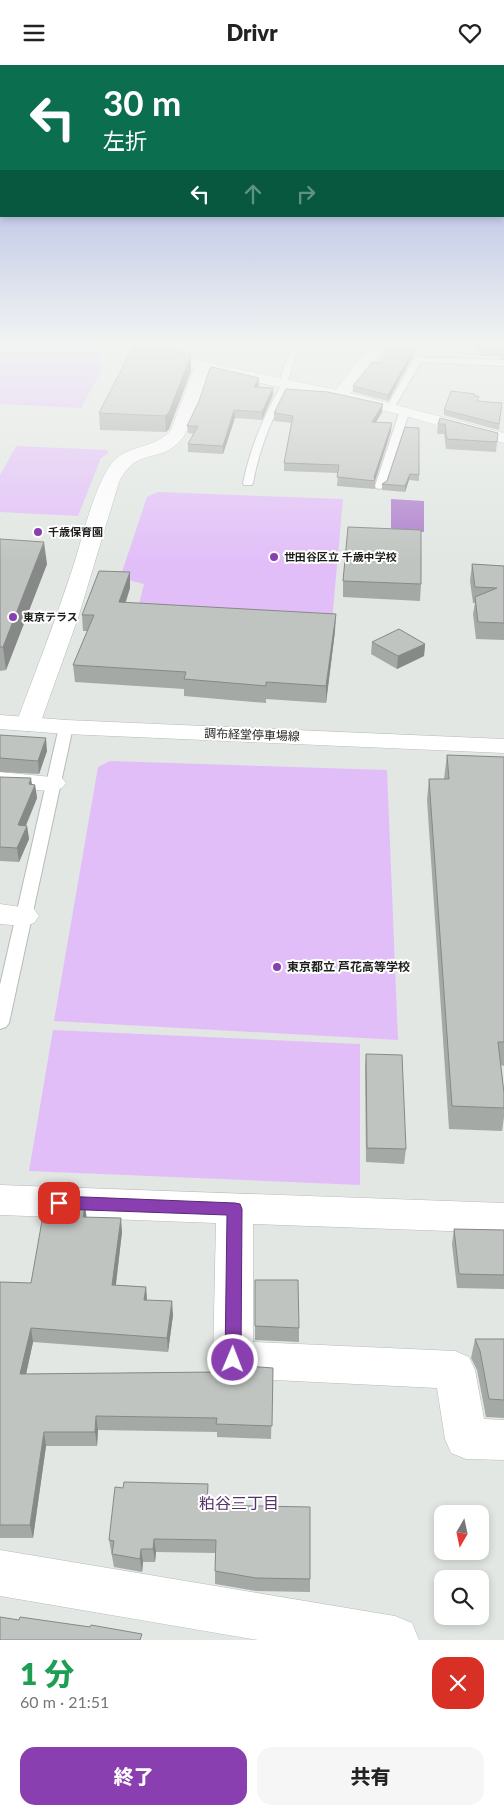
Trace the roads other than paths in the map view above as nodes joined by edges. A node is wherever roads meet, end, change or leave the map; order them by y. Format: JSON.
{"nodes":[{"id":1,"x":185,"y":416,"type":"edge"},
{"id":2,"x":269,"y":416,"type":"edge"},
{"id":3,"x":396,"y":416,"type":"edge"},
{"id":4,"x":424,"y":416,"type":"edge"},
{"id":5,"x":504,"y":438,"type":"edge"},
{"id":6,"x":248,"y":483,"type":"dead end"},
{"id":7,"x":380,"y":485,"type":"edge"},
{"id":8,"x":0,"y":722,"type":"edge"},
{"id":9,"x":28,"y":724,"type":"junction"},
{"id":10,"x":66,"y":727,"type":"junction"},
{"id":11,"x":504,"y":746,"type":"edge"},
{"id":12,"x":0,"y":780,"type":"edge"},
{"id":13,"x":53,"y":783,"type":"junction"},
{"id":14,"x":12,"y":915,"type":"edge"},
{"id":15,"x":0,"y":1022,"type":"edge"},
{"id":16,"x":0,"y":1200,"type":"edge"},
{"id":17,"x":235,"y":1209,"type":"junction"},
{"id":18,"x":504,"y":1218,"type":"edge"},
{"id":19,"x":504,"y":1440,"type":"edge"},
{"id":20,"x":0,"y":1573,"type":"edge"},
{"id":21,"x":394,"y":1640,"type":"edge"}],
"edges":[{"from":1,"to":9,"type":"street"},
{"from":2,"to":6,"type":"lane"},
{"from":3,"to":7,"type":"lane"},
{"from":4,"to":5,"type":"street"},
{"from":8,"to":9,"type":"street","name":"調布経堂停車場線"},
{"from":9,"to":10,"type":"street","name":"調布経堂停車場線"},
{"from":10,"to":11,"type":"street","name":"調布経堂停車場線"},
{"from":10,"to":13,"type":"lane"},
{"from":12,"to":13,"type":"street"},
{"from":13,"to":14,"type":"lane"},
{"from":14,"to":15,"type":"lane"},
{"from":16,"to":17,"type":"street"},
{"from":17,"to":18,"type":"street"},
{"from":17,"to":19,"type":"street"},
{"from":20,"to":21,"type":"street"}]}
